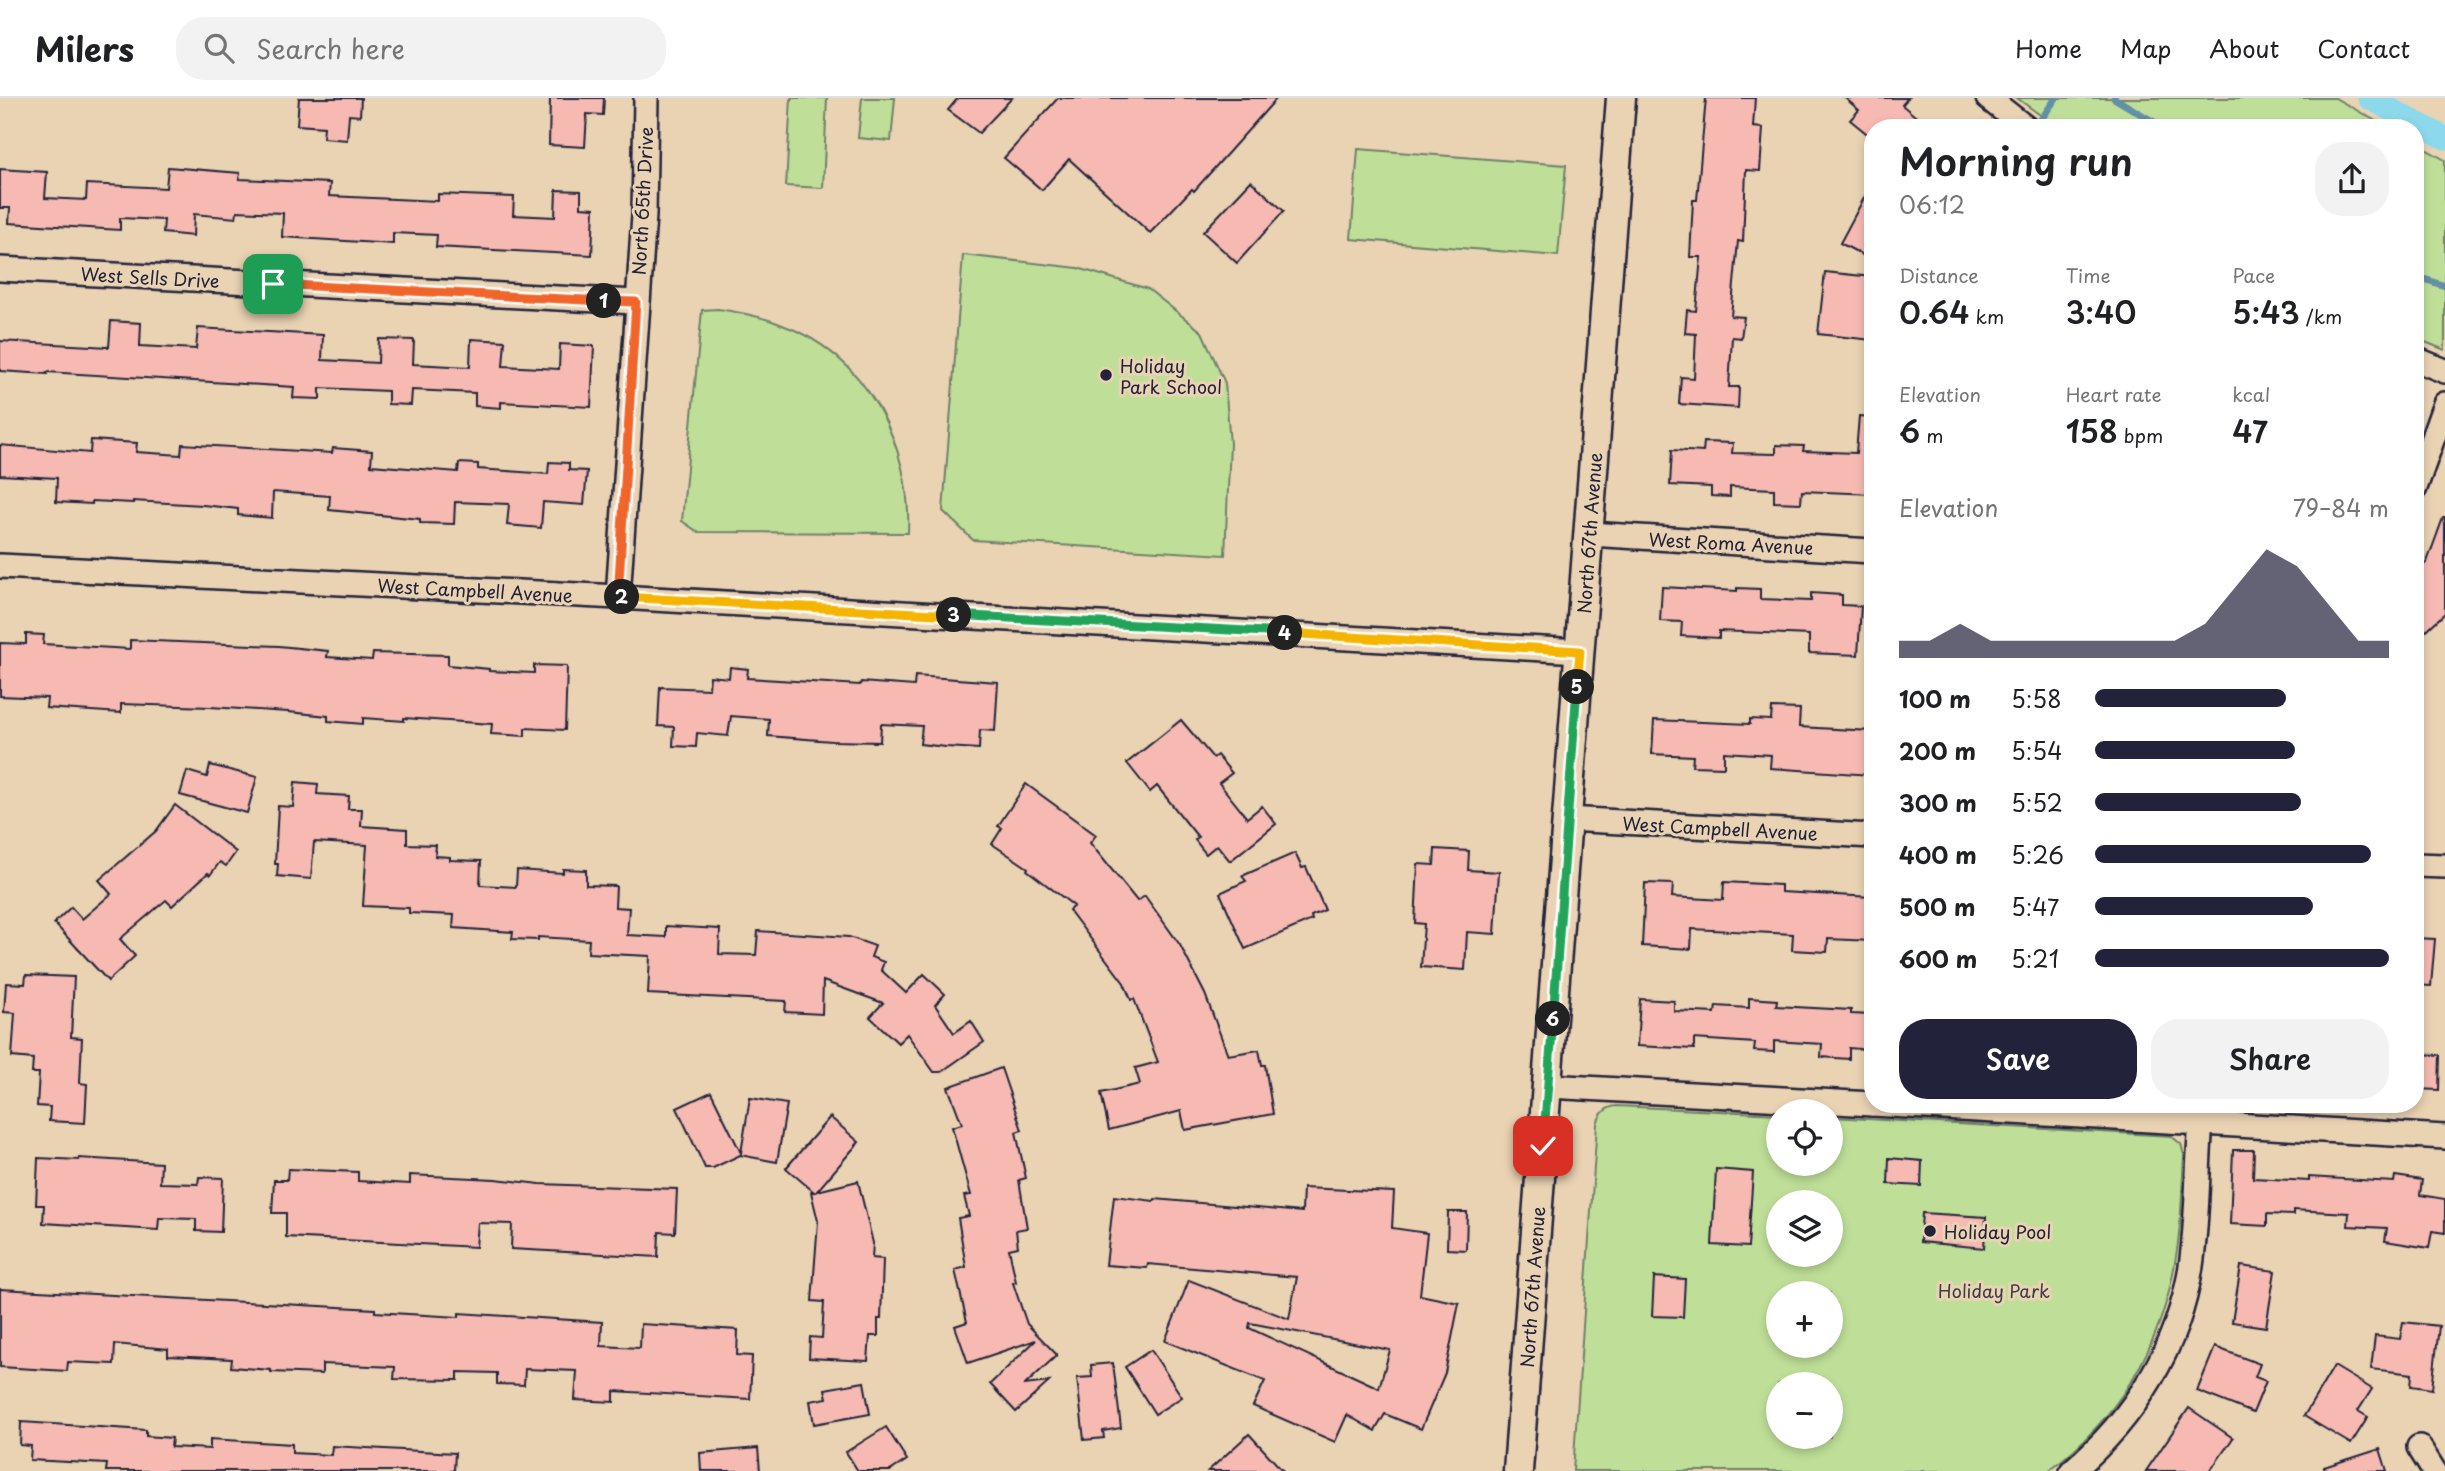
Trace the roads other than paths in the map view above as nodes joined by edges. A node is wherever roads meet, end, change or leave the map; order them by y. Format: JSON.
{"nodes":[{"id":1,"x":646,"y":98,"type":"edge"},
{"id":2,"x":1621,"y":98,"type":"edge"},
{"id":3,"x":1988,"y":98,"type":"edge"},
{"id":4,"x":2015,"y":119,"type":"edge"},
{"id":5,"x":0,"y":269,"type":"edge"},
{"id":6,"x":636,"y":302,"type":"junction"},
{"id":7,"x":2424,"y":363,"type":"edge"},
{"id":8,"x":2445,"y":371,"type":"edge"},
{"id":9,"x":2445,"y":404,"type":"edge"},
{"id":10,"x":2424,"y":463,"type":"edge"},
{"id":11,"x":1589,"y":534,"type":"junction"},
{"id":12,"x":1864,"y":551,"type":"edge"},
{"id":13,"x":0,"y":566,"type":"edge"},
{"id":14,"x":618,"y":597,"type":"junction"},
{"id":15,"x":1580,"y":651,"type":"junction"},
{"id":16,"x":1567,"y":819,"type":"junction"},
{"id":17,"x":1864,"y":836,"type":"edge"},
{"id":18,"x":2424,"y":865,"type":"edge"},
{"id":19,"x":2445,"y":866,"type":"edge"},
{"id":20,"x":1548,"y":1086,"type":"junction"},
{"id":21,"x":1864,"y":1104,"type":"edge"},
{"id":22,"x":2037,"y":1113,"type":"edge"},
{"id":23,"x":2201,"y":1122,"type":"junction"},
{"id":24,"x":2445,"y":1137,"type":"edge"},
{"id":25,"x":2419,"y":1447,"type":"dead end"},
{"id":26,"x":1518,"y":1471,"type":"edge"},
{"id":27,"x":2072,"y":1471,"type":"edge"},
{"id":28,"x":2434,"y":1471,"type":"edge"}],
"edges":[{"from":1,"to":6,"type":"street","name":"North 65th Drive"},
{"from":2,"to":11,"type":"main road","name":"North 67th Avenue"},
{"from":3,"to":4,"type":"street"},
{"from":5,"to":6,"type":"street","name":"West Sells Drive"},
{"from":6,"to":14,"type":"street","name":"North 65th Drive"},
{"from":7,"to":8,"type":"street"},
{"from":9,"to":10,"type":"street"},
{"from":11,"to":12,"type":"street","name":"West Roma Avenue"},
{"from":11,"to":15,"type":"main road","name":"North 67th Avenue"},
{"from":13,"to":14,"type":"street","name":"West Campbell Avenue"},
{"from":14,"to":15,"type":"street","name":"West Campbell Avenue"},
{"from":15,"to":16,"type":"main road","name":"North 67th Avenue"},
{"from":16,"to":17,"type":"street","name":"West Campbell Avenue"},
{"from":16,"to":20,"type":"main road","name":"North 67th Avenue"},
{"from":18,"to":19,"type":"street"},
{"from":20,"to":21,"type":"street"},
{"from":20,"to":26,"type":"main road","name":"North 67th Avenue"},
{"from":22,"to":23,"type":"street"},
{"from":23,"to":24,"type":"street"},
{"from":23,"to":27,"type":"street"},
{"from":25,"to":28,"type":"street"}]}
